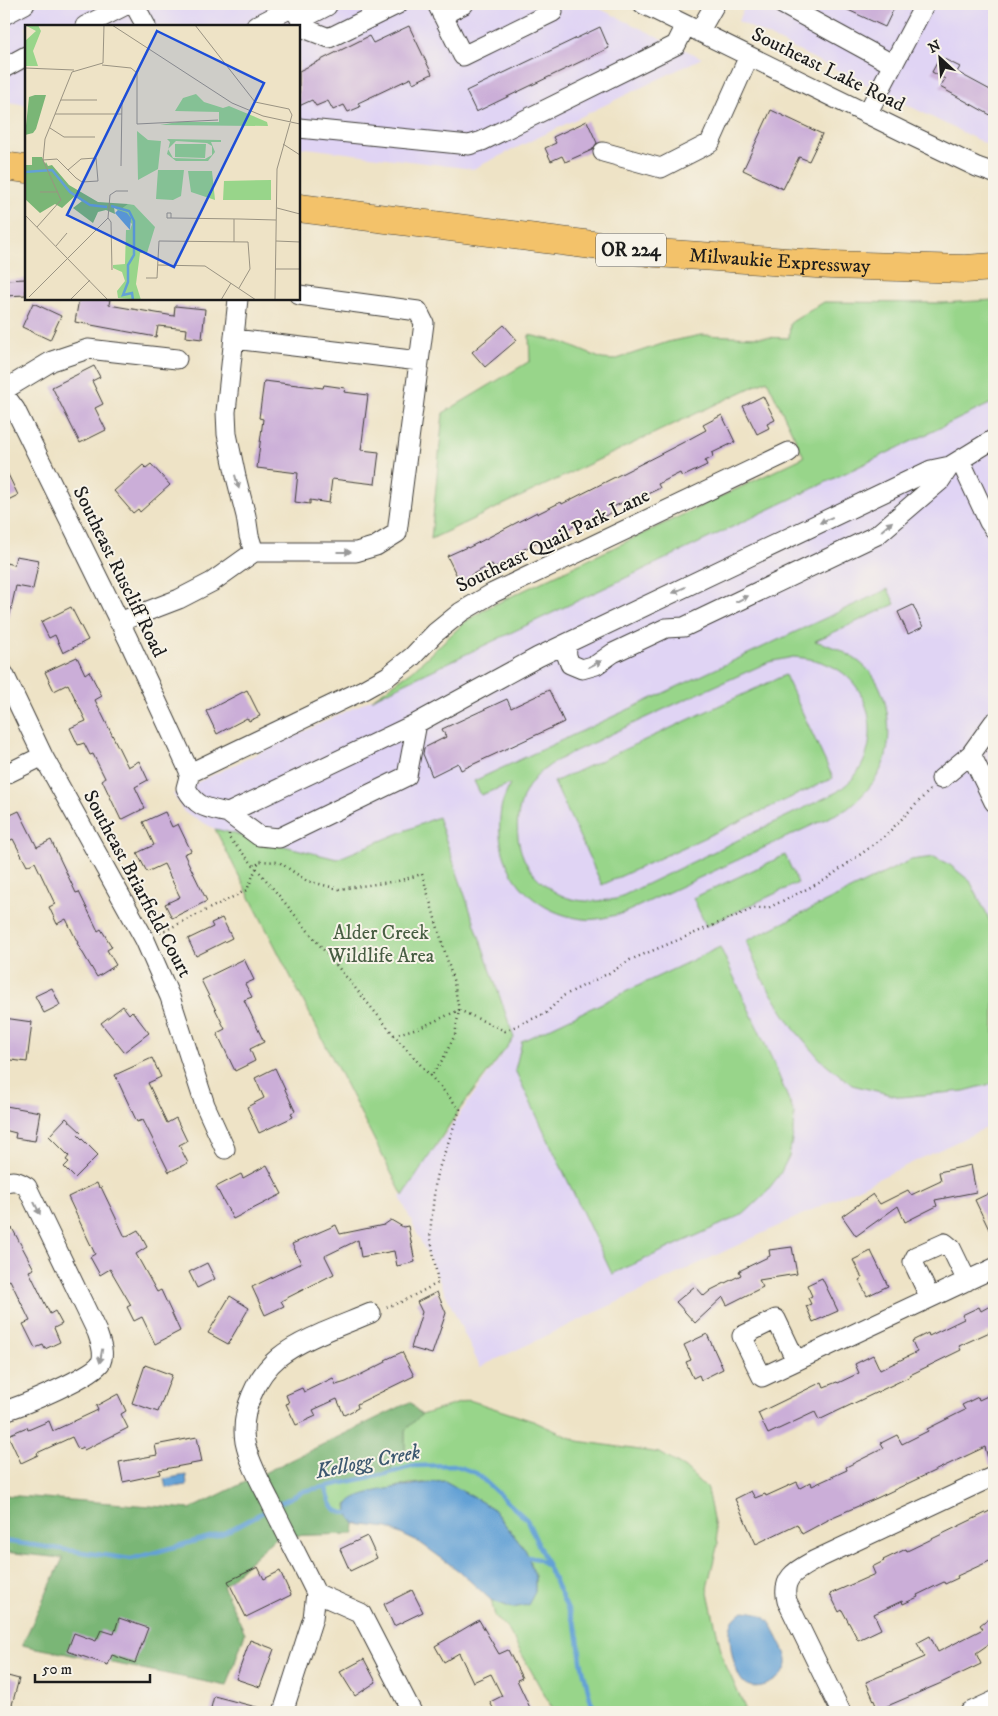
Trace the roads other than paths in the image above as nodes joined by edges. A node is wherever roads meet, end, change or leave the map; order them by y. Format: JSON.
{"nodes":[{"id":1,"x":24,"y":4,"type":"edge"},
{"id":2,"x":128,"y":4,"type":"edge"},
{"id":3,"x":134,"y":4,"type":"edge"},
{"id":4,"x":328,"y":4,"type":"edge"},
{"id":5,"x":398,"y":4,"type":"edge"},
{"id":6,"x":464,"y":4,"type":"edge"},
{"id":7,"x":539,"y":4,"type":"edge"},
{"id":8,"x":643,"y":4,"type":"edge"},
{"id":9,"x":715,"y":4,"type":"edge"},
{"id":10,"x":782,"y":4,"type":"edge"},
{"id":11,"x":925,"y":4,"type":"edge"},
{"id":12,"x":440,"y":9,"type":"edge"},
{"id":13,"x":4,"y":14,"type":"edge"},
{"id":14,"x":300,"y":20,"type":"junction"},
{"id":15,"x":87,"y":25,"type":"edge"},
{"id":16,"x":145,"y":25,"type":"edge"},
{"id":17,"x":258,"y":25,"type":"edge"},
{"id":18,"x":693,"y":28,"type":"junction"},
{"id":19,"x":749,"y":56,"type":"junction"},
{"id":20,"x":25,"y":57,"type":"edge"},
{"id":21,"x":892,"y":64,"type":"junction"},
{"id":22,"x":4,"y":68,"type":"edge"},
{"id":23,"x":867,"y":114,"type":"junction"},
{"id":24,"x":300,"y":128,"type":"edge"},
{"id":25,"x":603,"y":152,"type":"dead end"},
{"id":26,"x":4,"y":166,"type":"edge"},
{"id":27,"x":25,"y":169,"type":"edge"},
{"id":28,"x":994,"y":173,"type":"edge"},
{"id":29,"x":300,"y":208,"type":"edge"},
{"id":30,"x":994,"y":266,"type":"edge"},
{"id":31,"x":300,"y":295,"type":"edge"},
{"id":32,"x":238,"y":300,"type":"edge"},
{"id":33,"x":234,"y":339,"type":"junction"},
{"id":34,"x":177,"y":359,"type":"dead end"},
{"id":35,"x":419,"y":362,"type":"junction"},
{"id":36,"x":4,"y":390,"type":"edge"},
{"id":37,"x":4,"y":394,"type":"edge"},
{"id":38,"x":994,"y":439,"type":"edge"},
{"id":39,"x":789,"y":452,"type":"dead end"},
{"id":40,"x":955,"y":463,"type":"junction"},
{"id":41,"x":991,"y":525,"type":"edge"},
{"id":42,"x":254,"y":552,"type":"junction"},
{"id":43,"x":119,"y":622,"type":"junction"},
{"id":44,"x":566,"y":644,"type":"junction"},
{"id":45,"x":4,"y":674,"type":"edge"},
{"id":46,"x":417,"y":723,"type":"junction"},
{"id":47,"x":991,"y":733,"type":"edge"},
{"id":48,"x":971,"y":754,"type":"junction"},
{"id":49,"x":44,"y":756,"type":"junction"},
{"id":50,"x":190,"y":772,"type":"junction"},
{"id":51,"x":4,"y":775,"type":"edge"},
{"id":52,"x":941,"y":778,"type":"road end"},
{"id":53,"x":994,"y":802,"type":"edge"},
{"id":54,"x":228,"y":813,"type":"junction"},
{"id":55,"x":226,"y":1149,"type":"dead end"},
{"id":56,"x":4,"y":1183,"type":"edge"},
{"id":57,"x":994,"y":1268,"type":"edge"},
{"id":58,"x":967,"y":1281,"type":"junction"},
{"id":59,"x":930,"y":1298,"type":"junction"},
{"id":60,"x":371,"y":1313,"type":"road end"},
{"id":61,"x":796,"y":1361,"type":"dead end"},
{"id":62,"x":4,"y":1411,"type":"edge"},
{"id":63,"x":994,"y":1476,"type":"edge"},
{"id":64,"x":316,"y":1593,"type":"junction"},
{"id":65,"x":994,"y":1701,"type":"edge"},
{"id":66,"x":284,"y":1712,"type":"edge"},
{"id":67,"x":412,"y":1712,"type":"edge"},
{"id":68,"x":842,"y":1712,"type":"edge"},
{"id":69,"x":970,"y":1712,"type":"edge"}],
"edges":[{"from":1,"to":13,"type":"street"},
{"from":2,"to":15,"type":"street"},
{"from":3,"to":16,"type":"street"},
{"from":4,"to":14,"type":"street"},
{"from":5,"to":14,"type":"street"},
{"from":6,"to":12,"type":"street"},
{"from":7,"to":12,"type":"street"},
{"from":8,"to":18,"type":"street","name":"Southeast Lake Road"},
{"from":9,"to":18,"type":"street"},
{"from":10,"to":21,"type":"street"},
{"from":11,"to":21,"type":"street"},
{"from":14,"to":17,"type":"street"},
{"from":18,"to":19,"type":"street","name":"Southeast Lake Road"},
{"from":18,"to":24,"type":"street"},
{"from":19,"to":23,"type":"street","name":"Southeast Lake Road"},
{"from":19,"to":25,"type":"street"},
{"from":20,"to":22,"type":"street"},
{"from":21,"to":23,"type":"street"},
{"from":23,"to":28,"type":"street","name":"Southeast Lake Road"},
{"from":26,"to":27,"type":"highway"},
{"from":29,"to":30,"type":"highway","name":"Milwaukie Expressway","number":"OR 224"},
{"from":31,"to":35,"type":"street"},
{"from":32,"to":33,"type":"street"},
{"from":33,"to":35,"type":"street"},
{"from":33,"to":42,"type":"street","one_way":true},
{"from":34,"to":36,"type":"street"},
{"from":42,"to":35,"type":"street","one_way":true},
{"from":37,"to":43,"type":"street","name":"Southeast Ruscliff Road"},
{"from":38,"to":40,"type":"street"},
{"from":39,"to":50,"type":"street","name":"Southeast Quail Park Lane"},
{"from":40,"to":41,"type":"street"},
{"from":40,"to":44,"type":"street","one_way":true},
{"from":44,"to":40,"type":"street","one_way":true},
{"from":42,"to":43,"type":"street"},
{"from":43,"to":50,"type":"street","name":"Southeast Ruscliff Road"},
{"from":44,"to":46,"type":"street"},
{"from":45,"to":49,"type":"street","name":"Southeast Briarfield Court"},
{"from":46,"to":54,"type":"street"},
{"from":46,"to":54,"type":"street"},
{"from":47,"to":48,"type":"street"},
{"from":48,"to":52,"type":"street"},
{"from":48,"to":53,"type":"street"},
{"from":49,"to":51,"type":"street"},
{"from":49,"to":55,"type":"street","name":"Southeast Briarfield Court"},
{"from":50,"to":54,"type":"street"},
{"from":56,"to":62,"type":"street","one_way":true},
{"from":57,"to":58,"type":"street"},
{"from":58,"to":59,"type":"street"},
{"from":58,"to":59,"type":"street"},
{"from":59,"to":61,"type":"street"},
{"from":60,"to":64,"type":"street"},
{"from":63,"to":68,"type":"street"},
{"from":64,"to":66,"type":"street"},
{"from":64,"to":67,"type":"street"},
{"from":65,"to":69,"type":"street"}]}
